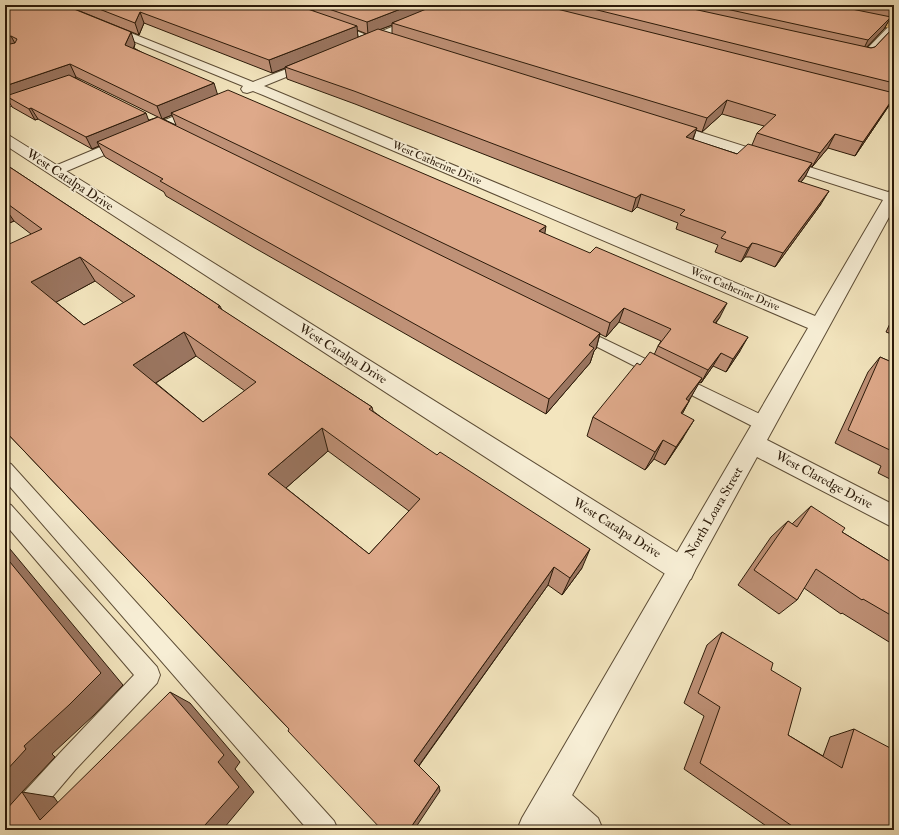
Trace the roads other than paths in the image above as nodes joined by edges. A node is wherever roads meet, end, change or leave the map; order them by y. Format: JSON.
{"nodes":[{"id":1,"x":53,"y":5,"type":"edge"},
{"id":2,"x":452,"y":5,"type":"edge"},
{"id":3,"x":850,"y":17,"type":"edge"},
{"id":4,"x":332,"y":25,"type":"edge"},
{"id":5,"x":894,"y":26,"type":"edge"},
{"id":6,"x":377,"y":37,"type":"junction"},
{"id":7,"x":395,"y":40,"type":"edge"},
{"id":8,"x":351,"y":47,"type":"edge"},
{"id":9,"x":849,"y":54,"type":"edge"},
{"id":10,"x":329,"y":56,"type":"edge"},
{"id":11,"x":253,"y":86,"type":"junction"},
{"id":12,"x":40,"y":93,"type":"edge"},
{"id":13,"x":238,"y":93,"type":"edge"},
{"id":14,"x":5,"y":105,"type":"edge"},
{"id":15,"x":210,"y":105,"type":"edge"},
{"id":16,"x":148,"y":119,"type":"edge"},
{"id":17,"x":655,"y":123,"type":"edge"},
{"id":18,"x":162,"y":126,"type":"junction"},
{"id":19,"x":176,"y":133,"type":"edge"},
{"id":20,"x":5,"y":139,"type":"edge"},
{"id":21,"x":54,"y":171,"type":"junction"},
{"id":22,"x":893,"y":196,"type":"edge"},
{"id":23,"x":820,"y":325,"type":"junction"},
{"id":24,"x":570,"y":328,"type":"edge"},
{"id":25,"x":759,"y":434,"type":"junction"},
{"id":26,"x":5,"y":469,"type":"edge"},
{"id":27,"x":5,"y":510,"type":"edge"},
{"id":28,"x":894,"y":517,"type":"edge"},
{"id":29,"x":682,"y":570,"type":"junction"},
{"id":30,"x":552,"y":800,"type":"junction"},
{"id":31,"x":7,"y":830,"type":"edge"},
{"id":32,"x":325,"y":830,"type":"edge"},
{"id":33,"x":534,"y":830,"type":"edge"},
{"id":34,"x":586,"y":830,"type":"edge"}],
"edges":[{"from":1,"to":11,"type":"street","name":"West Catherine Drive"},
{"from":2,"to":6,"type":"street"},
{"from":3,"to":5,"type":"main road"},
{"from":4,"to":6,"type":"lane"},
{"from":5,"to":9,"type":"lane"},
{"from":6,"to":7,"type":"street"},
{"from":6,"to":8,"type":"street"},
{"from":10,"to":11,"type":"street"},
{"from":11,"to":13,"type":"street"},
{"from":11,"to":23,"type":"street","name":"West Catherine Drive"},
{"from":12,"to":14,"type":"lane"},
{"from":15,"to":18,"type":"street"},
{"from":16,"to":18,"type":"lane"},
{"from":17,"to":22,"type":"street"},
{"from":18,"to":19,"type":"lane"},
{"from":18,"to":21,"type":"street"},
{"from":20,"to":21,"type":"street","name":"West Catalpa Drive"},
{"from":21,"to":29,"type":"street","name":"West Catalpa Drive"},
{"from":22,"to":23,"type":"street","name":"North Loara Street"},
{"from":23,"to":25,"type":"street","name":"North Loara Street"},
{"from":24,"to":25,"type":"lane"},
{"from":25,"to":28,"type":"street","name":"West Claredge Drive"},
{"from":25,"to":29,"type":"street","name":"North Loara Street"},
{"from":26,"to":32,"type":"lane"},
{"from":27,"to":31,"type":"lane"},
{"from":29,"to":30,"type":"street","name":"North Loara Street"},
{"from":30,"to":33,"type":"street","name":"North Loara Street"},
{"from":30,"to":34,"type":"street"}]}
